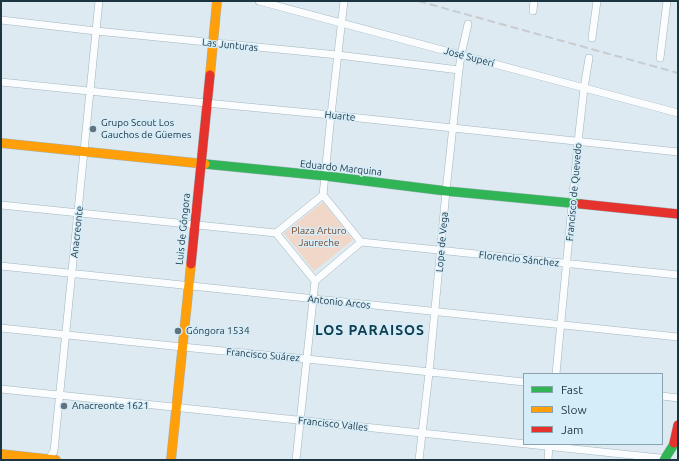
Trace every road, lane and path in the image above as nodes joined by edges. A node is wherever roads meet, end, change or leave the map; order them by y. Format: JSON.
{"nodes":[{"id":1,"x":100,"y":1,"type":"edge"},
{"id":2,"x":217,"y":1,"type":"edge"},
{"id":3,"x":259,"y":1,"type":"edge"},
{"id":4,"x":344,"y":1,"type":"edge"},
{"id":5,"x":534,"y":1,"type":"edge"},
{"id":6,"x":597,"y":1,"type":"edge"},
{"id":7,"x":666,"y":1,"type":"edge"},
{"id":8,"x":533,"y":11,"type":"dead end"},
{"id":9,"x":1,"y":20,"type":"edge"},
{"id":10,"x":342,"y":24,"type":"junction"},
{"id":11,"x":468,"y":24,"type":"dead end"},
{"id":12,"x":96,"y":31,"type":"junction"},
{"id":13,"x":592,"y":38,"type":"dead end"},
{"id":14,"x":213,"y":43,"type":"junction"},
{"id":15,"x":338,"y":55,"type":"junction"},
{"id":16,"x":461,"y":55,"type":"junction"},
{"id":17,"x":589,"y":58,"type":"dead end"},
{"id":18,"x":660,"y":58,"type":"dead end"},
{"id":19,"x":459,"y":70,"type":"junction"},
{"id":20,"x":1,"y":82,"type":"edge"},
{"id":21,"x":584,"y":88,"type":"junction"},
{"id":22,"x":90,"y":92,"type":"junction"},
{"id":23,"x":206,"y":104,"type":"junction"},
{"id":24,"x":678,"y":113,"type":"edge"},
{"id":25,"x":331,"y":115,"type":"junction"},
{"id":26,"x":453,"y":128,"type":"junction"},
{"id":27,"x":578,"y":142,"type":"junction"},
{"id":28,"x":1,"y":143,"type":"edge"},
{"id":29,"x":85,"y":151,"type":"junction"},
{"id":30,"x":678,"y":152,"type":"edge"},
{"id":31,"x":201,"y":164,"type":"junction"},
{"id":32,"x":326,"y":176,"type":"junction"},
{"id":33,"x":446,"y":191,"type":"junction"},
{"id":34,"x":323,"y":195,"type":"junction"},
{"id":35,"x":573,"y":203,"type":"junction"},
{"id":36,"x":1,"y":205,"type":"edge"},
{"id":37,"x":78,"y":213,"type":"junction"},
{"id":38,"x":678,"y":214,"type":"edge"},
{"id":39,"x":194,"y":225,"type":"junction"},
{"id":40,"x":276,"y":233,"type":"junction"},
{"id":41,"x":361,"y":242,"type":"junction"},
{"id":42,"x":441,"y":251,"type":"junction"},
{"id":43,"x":567,"y":264,"type":"junction"},
{"id":44,"x":1,"y":266,"type":"edge"},
{"id":45,"x":72,"y":273,"type":"junction"},
{"id":46,"x":678,"y":275,"type":"edge"},
{"id":47,"x":315,"y":281,"type":"junction"},
{"id":48,"x":188,"y":285,"type":"junction"},
{"id":49,"x":313,"y":299,"type":"junction"},
{"id":50,"x":434,"y":312,"type":"junction"},
{"id":51,"x":561,"y":325,"type":"junction"},
{"id":52,"x":1,"y":328,"type":"edge"},
{"id":53,"x":66,"y":335,"type":"junction"},
{"id":54,"x":678,"y":337,"type":"edge"},
{"id":55,"x":182,"y":347,"type":"junction"},
{"id":56,"x":307,"y":359,"type":"junction"},
{"id":57,"x":429,"y":373,"type":"junction"},
{"id":58,"x":556,"y":373,"type":"edge"},
{"id":59,"x":523,"y":382,"type":"edge"},
{"id":60,"x":1,"y":389,"type":"edge"},
{"id":61,"x":60,"y":395,"type":"junction"},
{"id":62,"x":663,"y":396,"type":"edge"},
{"id":63,"x":678,"y":398,"type":"edge"},
{"id":64,"x":176,"y":408,"type":"junction"},
{"id":65,"x":300,"y":420,"type":"junction"},
{"id":66,"x":678,"y":425,"type":"edge"},
{"id":67,"x":422,"y":434,"type":"junction"},
{"id":68,"x":678,"y":438,"type":"edge"},
{"id":69,"x":523,"y":444,"type":"edge"},
{"id":70,"x":538,"y":445,"type":"edge"},
{"id":71,"x":549,"y":446,"type":"edge"},
{"id":72,"x":673,"y":447,"type":"junction"},
{"id":73,"x":1,"y":454,"type":"edge"},
{"id":74,"x":51,"y":460,"type":"edge"},
{"id":75,"x":170,"y":460,"type":"edge"},
{"id":76,"x":296,"y":460,"type":"edge"},
{"id":77,"x":419,"y":460,"type":"edge"},
{"id":78,"x":548,"y":460,"type":"edge"},
{"id":79,"x":664,"y":460,"type":"edge"}],
"edges":[{"from":1,"to":12,"type":"street","name":"Anacreonte"},
{"from":2,"to":14,"type":"street","name":"Luis de Góngora"},
{"from":3,"to":10,"type":"street","name":"José Superí"},
{"from":4,"to":10,"type":"street"},
{"from":5,"to":8,"type":"street"},
{"from":6,"to":13,"type":"street"},
{"from":7,"to":18,"type":"street"},
{"from":9,"to":12,"type":"street","name":"Las Junturas"},
{"from":10,"to":15,"type":"street"},
{"from":10,"to":16,"type":"street","name":"José Superí"},
{"from":11,"to":16,"type":"street","name":"Lope de Vega"},
{"from":12,"to":14,"type":"street","name":"Las Junturas"},
{"from":12,"to":22,"type":"street","name":"Anacreonte"},
{"from":14,"to":15,"type":"street","name":"Las Junturas"},
{"from":14,"to":23,"type":"street","name":"Luis de Góngora"},
{"from":15,"to":19,"type":"street","name":"Las Junturas"},
{"from":15,"to":25,"type":"street"},
{"from":16,"to":19,"type":"street","name":"Lope de Vega"},
{"from":16,"to":21,"type":"street","name":"José Superí"},
{"from":17,"to":21,"type":"street","name":"Francisco de Quevedo"},
{"from":19,"to":26,"type":"street","name":"Lope de Vega"},
{"from":20,"to":22,"type":"street","name":"Huarte"},
{"from":21,"to":24,"type":"street","name":"José Superí"},
{"from":21,"to":27,"type":"street","name":"Francisco de Quevedo"},
{"from":22,"to":23,"type":"street","name":"Huarte"},
{"from":22,"to":29,"type":"street","name":"Anacreonte"},
{"from":23,"to":25,"type":"street","name":"Huarte"},
{"from":23,"to":31,"type":"street","name":"Luis de Góngora"},
{"from":25,"to":26,"type":"street","name":"Huarte"},
{"from":25,"to":32,"type":"street"},
{"from":26,"to":27,"type":"street","name":"Huarte"},
{"from":26,"to":33,"type":"street","name":"Lope de Vega"},
{"from":27,"to":30,"type":"street","name":"Huarte"},
{"from":27,"to":35,"type":"street","name":"Francisco de Quevedo"},
{"from":28,"to":29,"type":"street","name":"Eduardo Marquina"},
{"from":29,"to":31,"type":"street","name":"Eduardo Marquina"},
{"from":29,"to":37,"type":"street","name":"Anacreonte"},
{"from":31,"to":32,"type":"street","name":"Eduardo Marquina"},
{"from":31,"to":39,"type":"street","name":"Luis de Góngora"},
{"from":32,"to":33,"type":"street","name":"Eduardo Marquina"},
{"from":32,"to":34,"type":"street"},
{"from":33,"to":35,"type":"street","name":"Eduardo Marquina"},
{"from":33,"to":42,"type":"street","name":"Lope de Vega"},
{"from":34,"to":40,"type":"street"},
{"from":34,"to":41,"type":"street"},
{"from":35,"to":38,"type":"street","name":"Eduardo Marquina"},
{"from":35,"to":43,"type":"street","name":"Francisco de Quevedo"},
{"from":36,"to":37,"type":"street"},
{"from":37,"to":39,"type":"street"},
{"from":37,"to":45,"type":"street","name":"Anacreonte"},
{"from":39,"to":40,"type":"street"},
{"from":39,"to":48,"type":"street","name":"Luis de Góngora"},
{"from":40,"to":47,"type":"street"},
{"from":41,"to":42,"type":"street","name":"Florencio Sánchez"},
{"from":41,"to":47,"type":"street"},
{"from":42,"to":43,"type":"street","name":"Florencio Sánchez"},
{"from":42,"to":50,"type":"street","name":"Lope de Vega"},
{"from":43,"to":46,"type":"street","name":"Florencio Sánchez"},
{"from":43,"to":51,"type":"street","name":"Francisco de Quevedo"},
{"from":44,"to":45,"type":"street","name":"Antonio Arcos"},
{"from":45,"to":48,"type":"street","name":"Antonio Arcos"},
{"from":45,"to":53,"type":"street","name":"Anacreonte"},
{"from":47,"to":49,"type":"street"},
{"from":48,"to":49,"type":"street","name":"Antonio Arcos"},
{"from":48,"to":55,"type":"street","name":"Luis de Góngora"},
{"from":49,"to":50,"type":"street","name":"Antonio Arcos"},
{"from":49,"to":56,"type":"street"},
{"from":50,"to":51,"type":"street","name":"Antonio Arcos"},
{"from":50,"to":57,"type":"street","name":"Lope de Vega"},
{"from":51,"to":54,"type":"street","name":"Antonio Arcos"},
{"from":51,"to":58,"type":"street","name":"Francisco de Quevedo"},
{"from":52,"to":53,"type":"street","name":"Francisco Suárez"},
{"from":53,"to":55,"type":"street","name":"Francisco Suárez"},
{"from":53,"to":61,"type":"street","name":"Anacreonte"},
{"from":55,"to":56,"type":"street","name":"Francisco Suárez"},
{"from":55,"to":64,"type":"street","name":"Luis de Góngora"},
{"from":56,"to":57,"type":"street","name":"Francisco Suárez"},
{"from":56,"to":65,"type":"street"},
{"from":57,"to":59,"type":"street","name":"Francisco Suárez"},
{"from":57,"to":67,"type":"street","name":"Lope de Vega"},
{"from":60,"to":61,"type":"street","name":"Francisco Valles"},
{"from":61,"to":64,"type":"street","name":"Francisco Valles"},
{"from":61,"to":74,"type":"street","name":"Anacreonte"},
{"from":62,"to":63,"type":"street"},
{"from":64,"to":65,"type":"street","name":"Francisco Valles"},
{"from":64,"to":75,"type":"street","name":"Luis de Góngora"},
{"from":65,"to":67,"type":"street","name":"Francisco Valles"},
{"from":65,"to":76,"type":"street"},
{"from":66,"to":72,"type":"street"},
{"from":67,"to":69,"type":"street","name":"Francisco Valles"},
{"from":67,"to":77,"type":"street","name":"Lope de Vega"},
{"from":68,"to":72,"type":"street"},
{"from":70,"to":71,"type":"street","name":"Francisco Valles"},
{"from":71,"to":78,"type":"street"},
{"from":71,"to":79,"type":"street","name":"Francisco Valles"},
{"from":72,"to":79,"type":"street"},
{"from":73,"to":74,"type":"street"}]}
